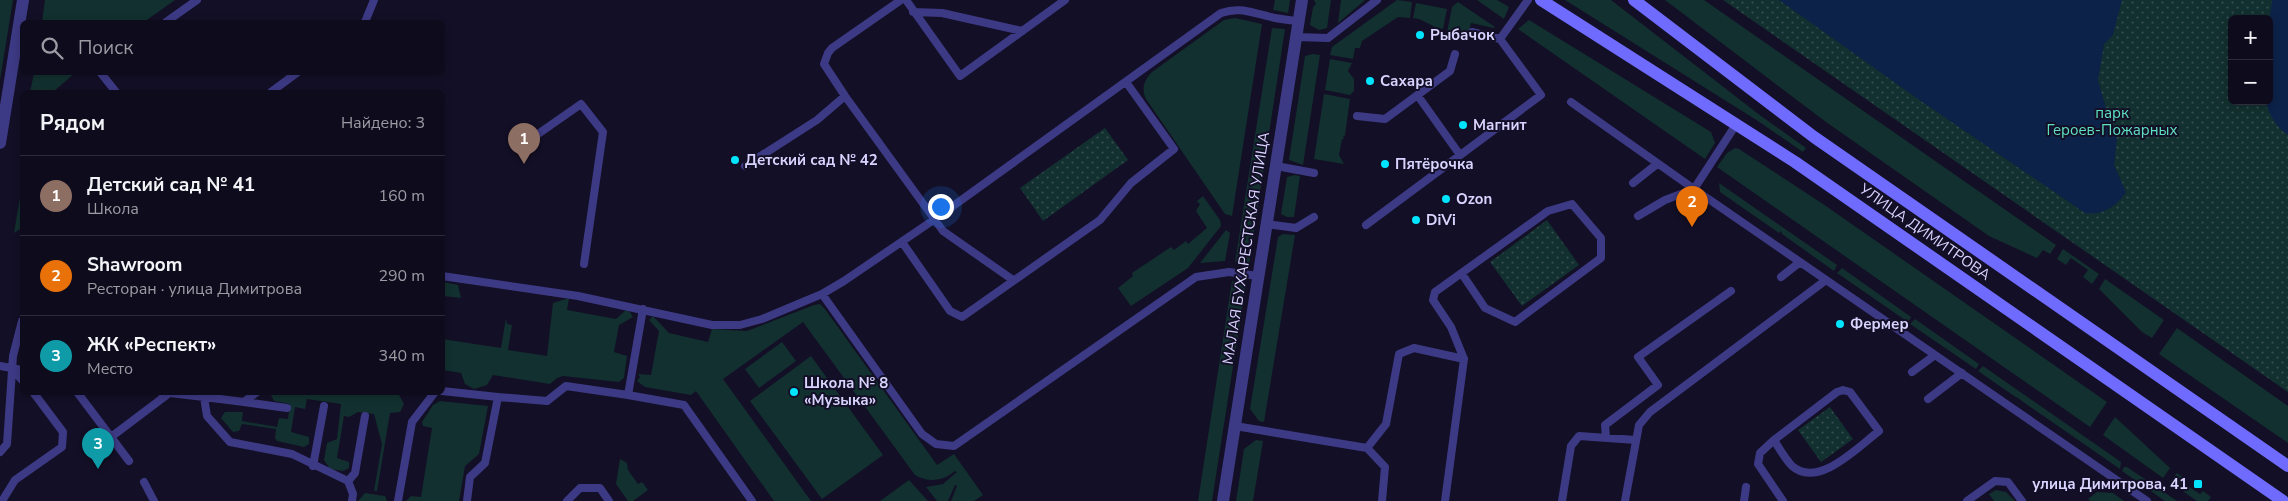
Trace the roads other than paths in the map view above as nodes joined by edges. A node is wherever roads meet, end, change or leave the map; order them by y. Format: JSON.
{"nodes":[{"id":1,"x":22,"y":0,"type":"edge"},
{"id":2,"x":198,"y":0,"type":"edge"},
{"id":3,"x":374,"y":0,"type":"edge"},
{"id":4,"x":901,"y":0,"type":"edge"},
{"id":5,"x":906,"y":0,"type":"edge"},
{"id":6,"x":1065,"y":0,"type":"edge"},
{"id":7,"x":1245,"y":0,"type":"edge"},
{"id":8,"x":1302,"y":0,"type":"edge"},
{"id":9,"x":1376,"y":0,"type":"edge"},
{"id":10,"x":1528,"y":0,"type":"edge"},
{"id":11,"x":1540,"y":0,"type":"edge"},
{"id":12,"x":1634,"y":0,"type":"edge"},
{"id":13,"x":1244,"y":9,"type":"junction"},
{"id":14,"x":913,"y":12,"type":"junction"},
{"id":15,"x":21,"y":20,"type":"edge"},
{"id":16,"x":169,"y":20,"type":"edge"},
{"id":17,"x":366,"y":20,"type":"edge"},
{"id":18,"x":1298,"y":21,"type":"junction"},
{"id":19,"x":1022,"y":31,"type":"junction"},
{"id":20,"x":20,"y":32,"type":"edge"},
{"id":21,"x":1472,"y":32,"type":"dead end"},
{"id":22,"x":1296,"y":37,"type":"junction"},
{"id":23,"x":1500,"y":39,"type":"junction"},
{"id":24,"x":1454,"y":54,"type":"dead end"},
{"id":25,"x":18,"y":63,"type":"edge"},
{"id":26,"x":102,"y":75,"type":"edge"},
{"id":27,"x":294,"y":75,"type":"edge"},
{"id":28,"x":1126,"y":82,"type":"junction"},
{"id":29,"x":114,"y":90,"type":"edge"},
{"id":30,"x":274,"y":90,"type":"edge"},
{"id":31,"x":845,"y":96,"type":"junction"},
{"id":32,"x":1418,"y":96,"type":"junction"},
{"id":33,"x":1571,"y":102,"type":"dead end"},
{"id":34,"x":1357,"y":116,"type":"dead end"},
{"id":35,"x":1737,"y":123,"type":"junction"},
{"id":36,"x":538,"y":134,"type":"dead end"},
{"id":37,"x":0,"y":143,"type":"edge"},
{"id":38,"x":1460,"y":155,"type":"junction"},
{"id":39,"x":1657,"y":164,"type":"junction"},
{"id":40,"x":745,"y":166,"type":"dead end"},
{"id":41,"x":1276,"y":166,"type":"junction"},
{"id":42,"x":1314,"y":173,"type":"dead end"},
{"id":43,"x":1634,"y":183,"type":"dead end"},
{"id":44,"x":1694,"y":190,"type":"junction"},
{"id":45,"x":1638,"y":216,"type":"dead end"},
{"id":46,"x":1314,"y":217,"type":"dead end"},
{"id":47,"x":935,"y":219,"type":"junction"},
{"id":48,"x":1267,"y":224,"type":"junction"},
{"id":49,"x":1366,"y":225,"type":"dead end"},
{"id":50,"x":902,"y":242,"type":"junction"},
{"id":51,"x":1800,"y":262,"type":"junction"},
{"id":52,"x":584,"y":264,"type":"dead end"},
{"id":53,"x":1462,"y":274,"type":"junction"},
{"id":54,"x":445,"y":276,"type":"edge"},
{"id":55,"x":1258,"y":276,"type":"junction"},
{"id":56,"x":1781,"y":276,"type":"dead end"},
{"id":57,"x":1013,"y":280,"type":"junction"},
{"id":58,"x":1826,"y":280,"type":"junction"},
{"id":59,"x":1731,"y":290,"type":"dead end"},
{"id":60,"x":822,"y":294,"type":"junction"},
{"id":61,"x":643,"y":309,"type":"junction"},
{"id":62,"x":20,"y":330,"type":"edge"},
{"id":63,"x":1935,"y":355,"type":"junction"},
{"id":64,"x":1464,"y":359,"type":"junction"},
{"id":65,"x":0,"y":366,"type":"edge"},
{"id":66,"x":12,"y":368,"type":"junction"},
{"id":67,"x":20,"y":370,"type":"edge"},
{"id":68,"x":1912,"y":372,"type":"dead end"},
{"id":69,"x":1962,"y":373,"type":"junction"},
{"id":70,"x":20,"y":378,"type":"edge"},
{"id":71,"x":12,"y":388,"type":"junction"},
{"id":72,"x":445,"y":392,"type":"edge"},
{"id":73,"x":35,"y":395,"type":"edge"},
{"id":74,"x":79,"y":395,"type":"edge"},
{"id":75,"x":162,"y":395,"type":"edge"},
{"id":76,"x":203,"y":395,"type":"edge"},
{"id":77,"x":253,"y":395,"type":"edge"},
{"id":78,"x":433,"y":395,"type":"edge"},
{"id":79,"x":628,"y":395,"type":"junction"},
{"id":80,"x":18,"y":396,"type":"dead end"},
{"id":81,"x":498,"y":397,"type":"junction"},
{"id":82,"x":1928,"y":399,"type":"dead end"},
{"id":83,"x":244,"y":402,"type":"junction"},
{"id":84,"x":324,"y":406,"type":"dead end"},
{"id":85,"x":287,"y":408,"type":"dead end"},
{"id":86,"x":365,"y":416,"type":"dead end"},
{"id":87,"x":1235,"y":426,"type":"junction"},
{"id":88,"x":111,"y":436,"type":"junction"},
{"id":89,"x":1606,"y":438,"type":"junction"},
{"id":90,"x":1636,"y":440,"type":"junction"},
{"id":91,"x":1774,"y":440,"type":"junction"},
{"id":92,"x":2067,"y":446,"type":"junction"},
{"id":93,"x":1367,"y":448,"type":"junction"},
{"id":94,"x":0,"y":452,"type":"edge"},
{"id":95,"x":2059,"y":452,"type":"dead end"},
{"id":96,"x":129,"y":461,"type":"dead end"},
{"id":97,"x":313,"y":466,"type":"junction"},
{"id":98,"x":2288,"y":466,"type":"edge"},
{"id":99,"x":348,"y":481,"type":"junction"},
{"id":100,"x":144,"y":482,"type":"dead end"},
{"id":101,"x":1746,"y":487,"type":"dead end"},
{"id":102,"x":2,"y":501,"type":"edge"},
{"id":103,"x":154,"y":501,"type":"edge"},
{"id":104,"x":352,"y":501,"type":"edge"},
{"id":105,"x":398,"y":501,"type":"edge"},
{"id":106,"x":467,"y":501,"type":"edge"},
{"id":107,"x":567,"y":501,"type":"edge"},
{"id":108,"x":609,"y":501,"type":"edge"},
{"id":109,"x":752,"y":501,"type":"edge"},
{"id":110,"x":1223,"y":501,"type":"edge"},
{"id":111,"x":1382,"y":501,"type":"edge"},
{"id":112,"x":1445,"y":501,"type":"edge"},
{"id":113,"x":1562,"y":501,"type":"edge"},
{"id":114,"x":1625,"y":501,"type":"edge"},
{"id":115,"x":1744,"y":501,"type":"edge"},
{"id":116,"x":1783,"y":501,"type":"edge"},
{"id":117,"x":1966,"y":501,"type":"edge"},
{"id":118,"x":2022,"y":501,"type":"edge"},
{"id":119,"x":2147,"y":501,"type":"edge"},
{"id":120,"x":2283,"y":501,"type":"edge"}],
"edges":[{"from":1,"to":15,"type":"street"},
{"from":2,"to":16,"type":"lane"},
{"from":3,"to":17,"type":"lane"},
{"from":4,"to":31,"type":"lane"},
{"from":5,"to":14,"type":"lane"},
{"from":6,"to":19,"type":"lane"},
{"from":7,"to":13,"type":"lane"},
{"from":8,"to":18,"type":"street","name":"МАЛАЯ БУХАРЕСТСКАЯ УЛИЦА"},
{"from":9,"to":22,"type":"lane"},
{"from":10,"to":23,"type":"lane"},
{"from":11,"to":35,"type":"street","name":"УЛИЦА ДИМИТРОВА"},
{"from":12,"to":98,"type":"street","name":"УЛИЦА ДИМИТРОВА"},
{"from":13,"to":18,"type":"lane"},
{"from":13,"to":28,"type":"lane"},
{"from":14,"to":19,"type":"lane"},
{"from":14,"to":19,"type":"lane"},
{"from":18,"to":22,"type":"street","name":"МАЛАЯ БУХАРЕСТСКАЯ УЛИЦА"},
{"from":20,"to":25,"type":"street"},
{"from":21,"to":23,"type":"lane"},
{"from":22,"to":41,"type":"street","name":"МАЛАЯ БУХАРЕСТСКАЯ УЛИЦА"},
{"from":23,"to":38,"type":"lane"},
{"from":24,"to":32,"type":"lane"},
{"from":25,"to":37,"type":"street"},
{"from":26,"to":29,"type":"lane"},
{"from":27,"to":30,"type":"lane"},
{"from":28,"to":47,"type":"lane"},
{"from":28,"to":57,"type":"lane"},
{"from":31,"to":40,"type":"lane"},
{"from":31,"to":47,"type":"lane"},
{"from":32,"to":34,"type":"lane"},
{"from":32,"to":38,"type":"lane"},
{"from":33,"to":39,"type":"lane"},
{"from":35,"to":44,"type":"lane"},
{"from":35,"to":120,"type":"street","name":"УЛИЦА ДИМИТРОВА"},
{"from":36,"to":52,"type":"lane"},
{"from":38,"to":49,"type":"lane"},
{"from":39,"to":43,"type":"lane"},
{"from":39,"to":44,"type":"lane"},
{"from":41,"to":42,"type":"lane"},
{"from":41,"to":48,"type":"street","name":"МАЛАЯ БУХАРЕСТСКАЯ УЛИЦА"},
{"from":44,"to":45,"type":"lane"},
{"from":44,"to":51,"type":"lane"},
{"from":46,"to":48,"type":"lane"},
{"from":47,"to":50,"type":"lane"},
{"from":47,"to":57,"type":"lane"},
{"from":48,"to":55,"type":"street","name":"МАЛАЯ БУХАРЕСТСКАЯ УЛИЦА"},
{"from":50,"to":57,"type":"lane"},
{"from":50,"to":60,"type":"lane"},
{"from":51,"to":56,"type":"lane"},
{"from":51,"to":58,"type":"lane"},
{"from":53,"to":53,"type":"lane"},
{"from":53,"to":64,"type":"lane"},
{"from":54,"to":61,"type":"lane"},
{"from":55,"to":60,"type":"lane"},
{"from":55,"to":87,"type":"street","name":"МАЛАЯ БУХАРЕСТСКАЯ УЛИЦА"},
{"from":58,"to":63,"type":"lane"},
{"from":58,"to":90,"type":"lane"},
{"from":59,"to":89,"type":"lane"},
{"from":60,"to":61,"type":"lane"},
{"from":61,"to":79,"type":"lane"},
{"from":62,"to":66,"type":"lane"},
{"from":63,"to":68,"type":"lane"},
{"from":63,"to":69,"type":"lane"},
{"from":64,"to":93,"type":"lane"},
{"from":64,"to":112,"type":"lane"},
{"from":65,"to":66,"type":"lane"},
{"from":66,"to":67,"type":"lane"},
{"from":66,"to":70,"type":"lane"},
{"from":66,"to":71,"type":"lane"},
{"from":69,"to":82,"type":"lane"},
{"from":69,"to":92,"type":"lane"},
{"from":71,"to":80,"type":"lane"},
{"from":71,"to":94,"type":"lane"},
{"from":72,"to":81,"type":"lane"},
{"from":73,"to":102,"type":"lane"},
{"from":74,"to":88,"type":"lane"},
{"from":75,"to":88,"type":"lane"},
{"from":76,"to":83,"type":"lane"},
{"from":76,"to":97,"type":"lane"},
{"from":77,"to":83,"type":"lane"},
{"from":78,"to":105,"type":"lane"},
{"from":79,"to":81,"type":"lane"},
{"from":79,"to":109,"type":"lane"},
{"from":81,"to":106,"type":"lane"},
{"from":83,"to":85,"type":"lane"},
{"from":84,"to":97,"type":"lane"},
{"from":86,"to":99,"type":"lane"},
{"from":87,"to":93,"type":"lane"},
{"from":87,"to":110,"type":"street","name":"МАЛАЯ БУХАРЕСТСКАЯ УЛИЦА"},
{"from":88,"to":96,"type":"lane"},
{"from":89,"to":90,"type":"lane"},
{"from":89,"to":113,"type":"lane"},
{"from":90,"to":114,"type":"lane"},
{"from":91,"to":91,"type":"lane"},
{"from":91,"to":116,"type":"lane"},
{"from":92,"to":95,"type":"lane"},
{"from":92,"to":119,"type":"lane"},
{"from":93,"to":111,"type":"lane"},
{"from":97,"to":99,"type":"lane"},
{"from":99,"to":104,"type":"lane"},
{"from":100,"to":103,"type":"lane"},
{"from":101,"to":115,"type":"lane"},
{"from":107,"to":108,"type":"lane"},
{"from":117,"to":118,"type":"lane"}]}
